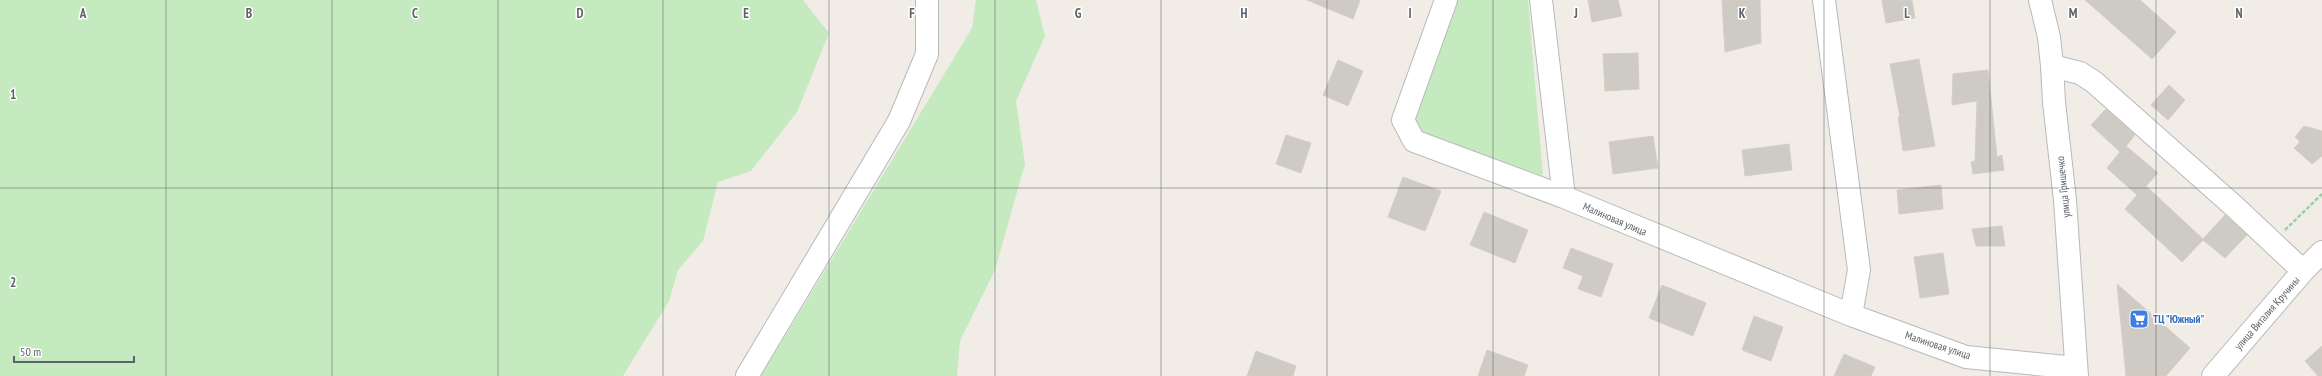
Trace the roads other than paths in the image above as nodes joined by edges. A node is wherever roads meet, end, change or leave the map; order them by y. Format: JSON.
{"nodes":[{"id":1,"x":927,"y":0,"type":"edge"},
{"id":2,"x":1446,"y":0,"type":"edge"},
{"id":3,"x":1541,"y":0,"type":"edge"},
{"id":4,"x":1824,"y":0,"type":"edge"},
{"id":5,"x":2040,"y":0,"type":"edge"},
{"id":6,"x":2052,"y":66,"type":"junction"},
{"id":7,"x":1564,"y":197,"type":"junction"},
{"id":8,"x":2322,"y":252,"type":"edge"},
{"id":9,"x":2303,"y":271,"type":"junction"},
{"id":10,"x":1851,"y":315,"type":"junction"},
{"id":11,"x":2077,"y":372,"type":"edge"},
{"id":12,"x":746,"y":376,"type":"edge"},
{"id":13,"x":2213,"y":376,"type":"edge"}],
"edges":[{"from":1,"to":12,"type":"street"},
{"from":2,"to":7,"type":"street","name":"Малиновая улица"},
{"from":3,"to":7,"type":"street"},
{"from":4,"to":10,"type":"street"},
{"from":5,"to":6,"type":"street","name":"улица Гришечко"},
{"from":6,"to":9,"type":"street"},
{"from":6,"to":11,"type":"street","name":"улица Гришечко"},
{"from":7,"to":10,"type":"street","name":"Малиновая улица"},
{"from":8,"to":9,"type":"street","name":"улица Виталия Кручины"},
{"from":9,"to":13,"type":"street","name":"улица Виталия Кручины"},
{"from":10,"to":11,"type":"street","name":"Малиновая улица"}]}
